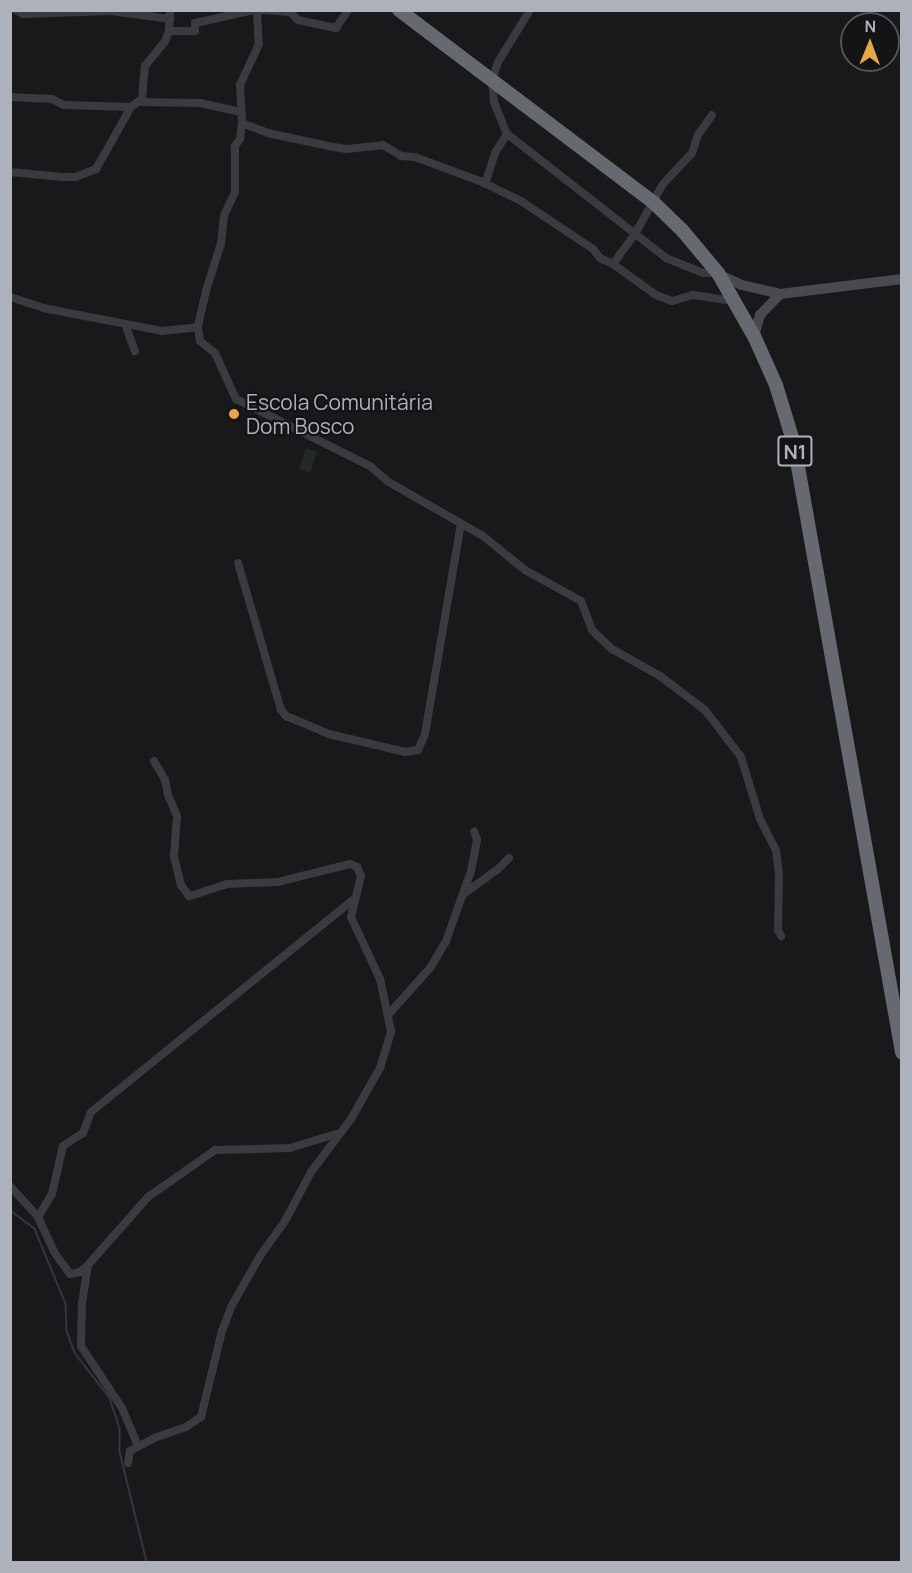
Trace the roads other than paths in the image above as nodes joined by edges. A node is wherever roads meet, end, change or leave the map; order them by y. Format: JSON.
{"nodes":[{"id":1,"x":16,"y":10,"type":"edge"},
{"id":2,"x":256,"y":10,"type":"edge"},
{"id":3,"x":262,"y":10,"type":"edge"},
{"id":4,"x":348,"y":10,"type":"edge"},
{"id":5,"x":399,"y":10,"type":"edge"},
{"id":6,"x":530,"y":10,"type":"edge"},
{"id":7,"x":170,"y":15,"type":"edge"},
{"id":8,"x":169,"y":31,"type":"junction"},
{"id":9,"x":492,"y":80,"type":"junction"},
{"id":10,"x":10,"y":97,"type":"edge"},
{"id":11,"x":139,"y":102,"type":"junction"},
{"id":12,"x":131,"y":107,"type":"junction"},
{"id":13,"x":241,"y":112,"type":"junction"},
{"id":14,"x":712,"y":115,"type":"dead end"},
{"id":15,"x":242,"y":123,"type":"junction"},
{"id":16,"x":507,"y":134,"type":"junction"},
{"id":17,"x":10,"y":172,"type":"edge"},
{"id":18,"x":485,"y":184,"type":"junction"},
{"id":19,"x":654,"y":203,"type":"junction"},
{"id":20,"x":635,"y":234,"type":"junction"},
{"id":21,"x":613,"y":264,"type":"junction"},
{"id":22,"x":718,"y":273,"type":"junction"},
{"id":23,"x":902,"y":279,"type":"edge"},
{"id":24,"x":780,"y":294,"type":"junction"},
{"id":25,"x":10,"y":297,"type":"edge"},
{"id":26,"x":735,"y":301,"type":"junction"},
{"id":27,"x":125,"y":324,"type":"junction"},
{"id":28,"x":198,"y":327,"type":"junction"},
{"id":29,"x":754,"y":336,"type":"junction"},
{"id":30,"x":135,"y":351,"type":"dead end"},
{"id":31,"x":461,"y":524,"type":"junction"},
{"id":32,"x":238,"y":563,"type":"dead end"},
{"id":33,"x":154,"y":761,"type":"dead end"},
{"id":34,"x":474,"y":831,"type":"dead end"},
{"id":35,"x":509,"y":858,"type":"dead end"},
{"id":36,"x":465,"y":893,"type":"junction"},
{"id":37,"x":354,"y":899,"type":"junction"},
{"id":38,"x":781,"y":936,"type":"dead end"},
{"id":39,"x":388,"y":1015,"type":"junction"},
{"id":40,"x":902,"y":1052,"type":"edge"},
{"id":41,"x":337,"y":1134,"type":"junction"},
{"id":42,"x":10,"y":1186,"type":"edge"},
{"id":43,"x":38,"y":1217,"type":"junction"},
{"id":44,"x":88,"y":1265,"type":"junction"},
{"id":45,"x":138,"y":1446,"type":"junction"},
{"id":46,"x":128,"y":1463,"type":"dead end"}],
"edges":[{"from":1,"to":7,"type":"street"},
{"from":2,"to":8,"type":"street"},
{"from":2,"to":13,"type":"street"},
{"from":3,"to":4,"type":"street"},
{"from":5,"to":9,"type":"highway","number":"N1"},
{"from":6,"to":9,"type":"street"},
{"from":7,"to":8,"type":"street"},
{"from":8,"to":11,"type":"street"},
{"from":9,"to":16,"type":"street"},
{"from":9,"to":19,"type":"highway","number":"N1"},
{"from":10,"to":12,"type":"street"},
{"from":11,"to":12,"type":"street"},
{"from":11,"to":13,"type":"street"},
{"from":12,"to":17,"type":"street"},
{"from":13,"to":15,"type":"street"},
{"from":14,"to":19,"type":"street"},
{"from":15,"to":18,"type":"street"},
{"from":15,"to":28,"type":"street"},
{"from":16,"to":18,"type":"street"},
{"from":16,"to":20,"type":"street"},
{"from":18,"to":21,"type":"street"},
{"from":19,"to":20,"type":"street"},
{"from":19,"to":22,"type":"highway","number":"N1"},
{"from":20,"to":21,"type":"street"},
{"from":20,"to":22,"type":"street"},
{"from":21,"to":26,"type":"street"},
{"from":22,"to":24,"type":"main road"},
{"from":22,"to":26,"type":"highway","number":"N1"},
{"from":23,"to":24,"type":"main road"},
{"from":24,"to":29,"type":"main road"},
{"from":25,"to":27,"type":"street"},
{"from":26,"to":29,"type":"highway","number":"N1"},
{"from":27,"to":28,"type":"street"},
{"from":27,"to":30,"type":"street"},
{"from":28,"to":31,"type":"street"},
{"from":29,"to":40,"type":"highway","number":"N1"},
{"from":31,"to":32,"type":"street"},
{"from":31,"to":38,"type":"street"},
{"from":33,"to":37,"type":"street"},
{"from":34,"to":36,"type":"street"},
{"from":35,"to":36,"type":"street"},
{"from":36,"to":39,"type":"street"},
{"from":37,"to":39,"type":"street"},
{"from":37,"to":43,"type":"street"},
{"from":39,"to":41,"type":"street"},
{"from":41,"to":44,"type":"street"},
{"from":41,"to":45,"type":"street"},
{"from":42,"to":43,"type":"street"},
{"from":43,"to":44,"type":"street"},
{"from":44,"to":45,"type":"street"},
{"from":45,"to":46,"type":"street"}]}
